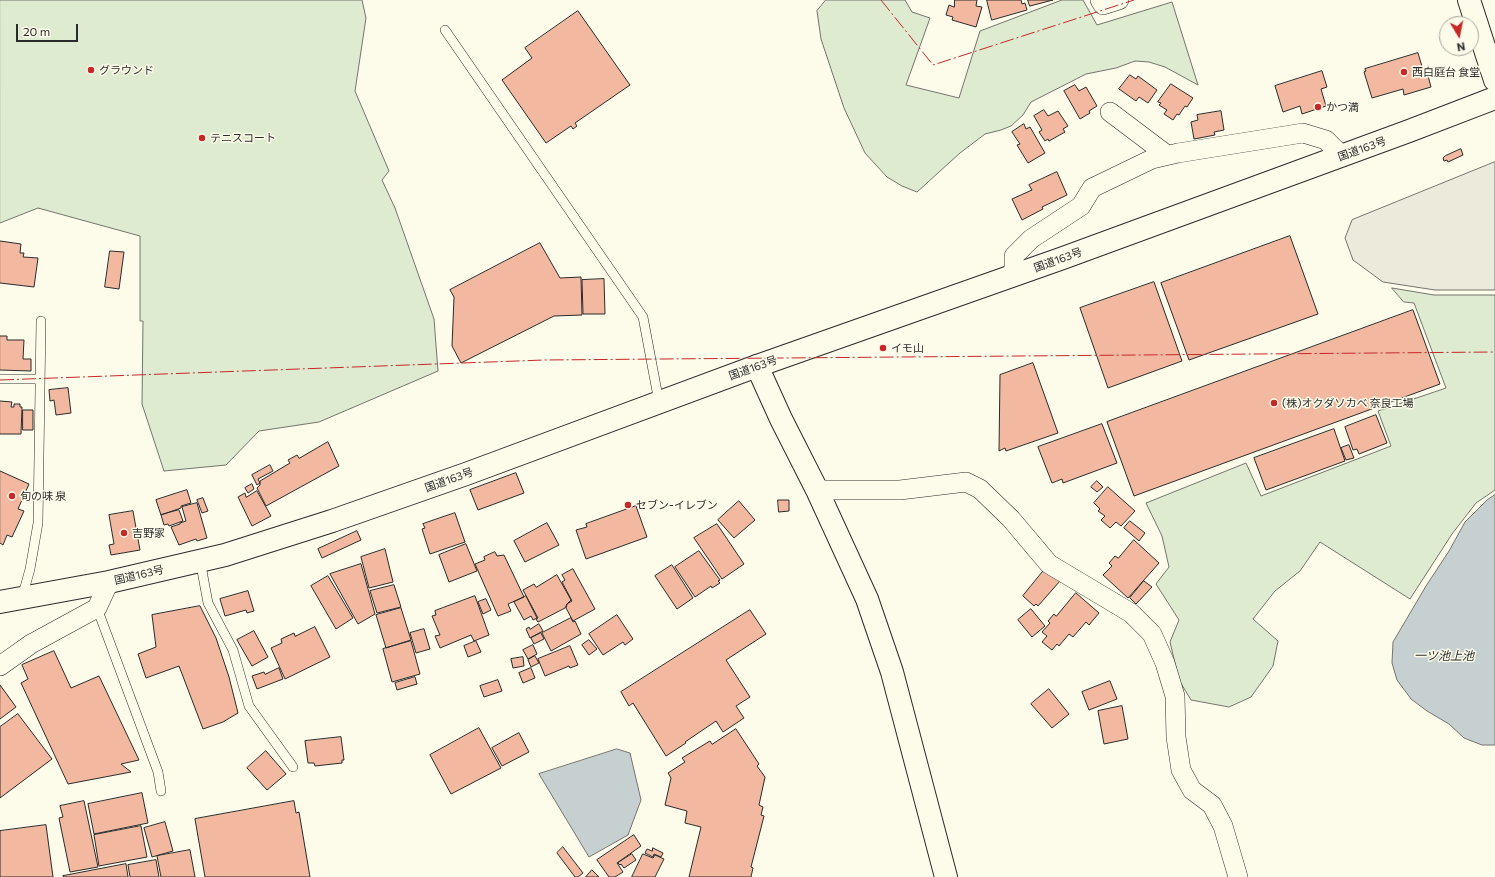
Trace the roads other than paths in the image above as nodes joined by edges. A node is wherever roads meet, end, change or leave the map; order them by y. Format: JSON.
{"nodes":[{"id":1,"x":1100,"y":0,"type":"edge"},
{"id":2,"x":1119,"y":0,"type":"edge"},
{"id":3,"x":1469,"y":0,"type":"edge"},
{"id":4,"x":446,"y":30,"type":"dead end"},
{"id":5,"x":1495,"y":94,"type":"edge"},
{"id":6,"x":1110,"y":112,"type":"dead end"},
{"id":7,"x":1167,"y":155,"type":"junction"},
{"id":8,"x":1342,"y":156,"type":"junction"},
{"id":9,"x":1014,"y":276,"type":"junction"},
{"id":10,"x":41,"y":321,"type":"dead end"},
{"id":11,"x":757,"y":366,"type":"junction"},
{"id":12,"x":0,"y":379,"type":"edge"},
{"id":13,"x":40,"y":379,"type":"junction"},
{"id":14,"x":659,"y":402,"type":"junction"},
{"id":15,"x":818,"y":490,"type":"junction"},
{"id":16,"x":200,"y":560,"type":"junction"},
{"id":17,"x":109,"y":582,"type":"junction"},
{"id":18,"x":6,"y":600,"type":"edge"},
{"id":19,"x":97,"y":608,"type":"junction"},
{"id":20,"x":0,"y":666,"type":"edge"},
{"id":21,"x":293,"y":767,"type":"dead end"},
{"id":22,"x":161,"y":791,"type":"dead end"},
{"id":23,"x":946,"y":877,"type":"edge"},
{"id":24,"x":1238,"y":877,"type":"edge"}],
"edges":[{"from":1,"to":2,"type":"street"},
{"from":3,"to":5,"type":"main road"},
{"from":4,"to":14,"type":"lane"},
{"from":5,"to":8,"type":"main road","name":"国道163号"},
{"from":6,"to":7,"type":"street"},
{"from":7,"to":8,"type":"street"},
{"from":7,"to":9,"type":"street"},
{"from":8,"to":9,"type":"main road","name":"国道163号"},
{"from":9,"to":11,"type":"main road","name":"国道163号"},
{"from":10,"to":13,"type":"lane"},
{"from":11,"to":14,"type":"main road","name":"国道163号"},
{"from":11,"to":15,"type":"main road"},
{"from":12,"to":13,"type":"lane"},
{"from":13,"to":18,"type":"lane"},
{"from":14,"to":16,"type":"main road","name":"国道163号"},
{"from":15,"to":23,"type":"main road"},
{"from":15,"to":24,"type":"street"},
{"from":16,"to":17,"type":"main road","name":"国道163号"},
{"from":16,"to":21,"type":"lane"},
{"from":17,"to":18,"type":"main road","name":"国道163号"},
{"from":17,"to":19,"type":"street"},
{"from":19,"to":20,"type":"street"},
{"from":19,"to":22,"type":"lane"}]}
